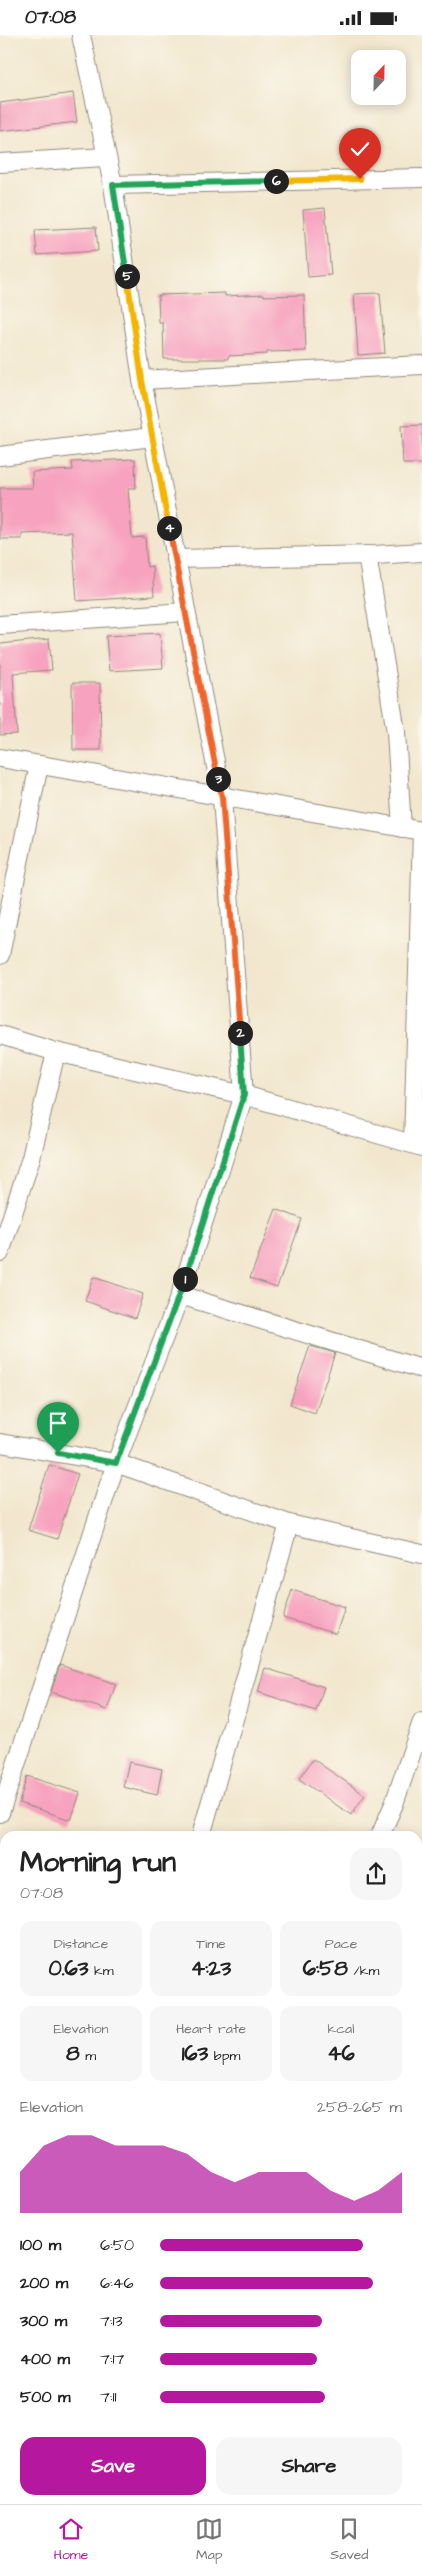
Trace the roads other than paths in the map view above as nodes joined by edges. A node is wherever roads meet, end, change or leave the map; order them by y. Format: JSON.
{"nodes":[{"id":1,"x":81,"y":35,"type":"edge"},
{"id":2,"x":106,"y":157,"type":"junction"},
{"id":3,"x":0,"y":163,"type":"edge"},
{"id":4,"x":422,"y":178,"type":"edge"},
{"id":5,"x":113,"y":185,"type":"junction"},
{"id":6,"x":422,"y":365,"type":"edge"},
{"id":7,"x":142,"y":380,"type":"junction"},
{"id":8,"x":152,"y":437,"type":"junction"},
{"id":9,"x":0,"y":456,"type":"edge"},
{"id":10,"x":422,"y":552,"type":"edge"},
{"id":11,"x":366,"y":555,"type":"junction"},
{"id":12,"x":175,"y":559,"type":"junction"},
{"id":13,"x":185,"y":612,"type":"junction"},
{"id":14,"x":0,"y":625,"type":"edge"},
{"id":15,"x":0,"y":758,"type":"edge"},
{"id":16,"x":39,"y":765,"type":"junction"},
{"id":17,"x":222,"y":797,"type":"junction"},
{"id":18,"x":402,"y":827,"type":"junction"},
{"id":19,"x":0,"y":955,"type":"edge"},
{"id":20,"x":0,"y":1035,"type":"edge"},
{"id":21,"x":56,"y":1052,"type":"junction"},
{"id":22,"x":244,"y":1095,"type":"junction"},
{"id":23,"x":417,"y":1145,"type":"edge"},
{"id":24,"x":0,"y":1253,"type":"edge"},
{"id":25,"x":180,"y":1295,"type":"junction"},
{"id":26,"x":422,"y":1369,"type":"edge"},
{"id":27,"x":0,"y":1443,"type":"edge"},
{"id":28,"x":116,"y":1463,"type":"junction"},
{"id":29,"x":289,"y":1524,"type":"junction"},
{"id":30,"x":422,"y":1554,"type":"edge"},
{"id":31,"x":422,"y":1722,"type":"edge"},
{"id":32,"x":0,"y":1813,"type":"edge"},
{"id":33,"x":202,"y":1831,"type":"edge"},
{"id":34,"x":382,"y":1831,"type":"edge"}],
"edges":[{"from":1,"to":2,"type":"street"},
{"from":2,"to":3,"type":"street"},
{"from":2,"to":5,"type":"street"},
{"from":4,"to":5,"type":"street"},
{"from":5,"to":7,"type":"street"},
{"from":6,"to":7,"type":"street"},
{"from":7,"to":8,"type":"street"},
{"from":8,"to":9,"type":"street"},
{"from":8,"to":12,"type":"street"},
{"from":10,"to":11,"type":"street"},
{"from":11,"to":12,"type":"street"},
{"from":11,"to":18,"type":"street"},
{"from":12,"to":13,"type":"street"},
{"from":13,"to":14,"type":"street"},
{"from":13,"to":17,"type":"street"},
{"from":15,"to":16,"type":"street"},
{"from":16,"to":17,"type":"street"},
{"from":16,"to":19,"type":"street"},
{"from":17,"to":18,"type":"street"},
{"from":17,"to":22,"type":"street"},
{"from":18,"to":23,"type":"street"},
{"from":20,"to":21,"type":"street"},
{"from":21,"to":22,"type":"street"},
{"from":21,"to":24,"type":"street"},
{"from":22,"to":23,"type":"street"},
{"from":22,"to":25,"type":"street"},
{"from":25,"to":26,"type":"street"},
{"from":25,"to":28,"type":"street"},
{"from":27,"to":28,"type":"street"},
{"from":28,"to":29,"type":"street"},
{"from":28,"to":32,"type":"street"},
{"from":29,"to":30,"type":"street"},
{"from":29,"to":33,"type":"street"},
{"from":31,"to":34,"type":"street"}]}
